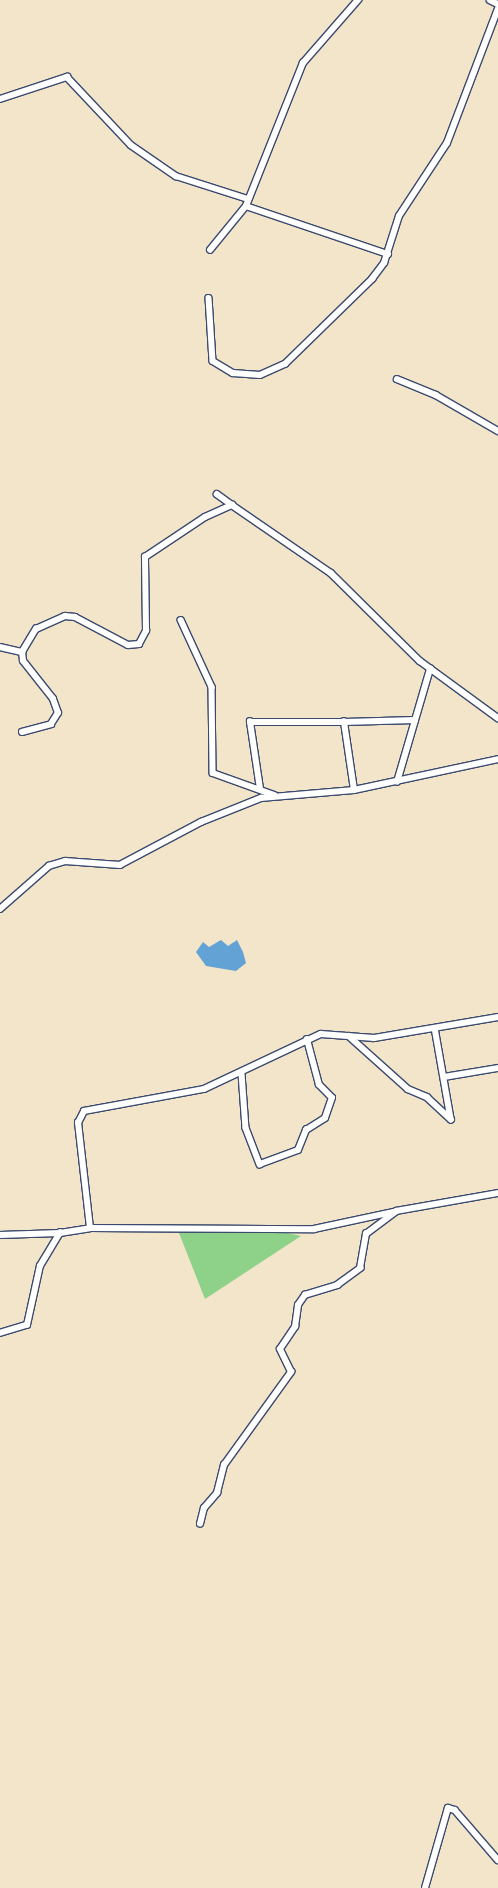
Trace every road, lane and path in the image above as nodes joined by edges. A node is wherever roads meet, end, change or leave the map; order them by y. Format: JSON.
{"nodes":[{"id":1,"x":358,"y":0,"type":"edge"},
{"id":2,"x":490,"y":0,"type":"edge"},
{"id":3,"x":498,"y":4,"type":"edge"},
{"id":4,"x":498,"y":9,"type":"edge"},
{"id":5,"x":0,"y":98,"type":"edge"},
{"id":6,"x":248,"y":199,"type":"junction"},
{"id":7,"x":246,"y":206,"type":"junction"},
{"id":8,"x":210,"y":250,"type":"dead end"},
{"id":9,"x":388,"y":254,"type":"junction"},
{"id":10,"x":209,"y":298,"type":"dead end"},
{"id":11,"x":398,"y":379,"type":"dead end"},
{"id":12,"x":498,"y":431,"type":"edge"},
{"id":13,"x":217,"y":494,"type":"dead end"},
{"id":14,"x":232,"y":505,"type":"junction"},
{"id":15,"x":181,"y":620,"type":"dead end"},
{"id":16,"x":0,"y":648,"type":"edge"},
{"id":17,"x":22,"y":652,"type":"junction"},
{"id":18,"x":430,"y":669,"type":"junction"},
{"id":19,"x":498,"y":718,"type":"edge"},
{"id":20,"x":415,"y":720,"type":"junction"},
{"id":21,"x":344,"y":722,"type":"junction"},
{"id":22,"x":22,"y":732,"type":"dead end"},
{"id":23,"x":498,"y":759,"type":"edge"},
{"id":24,"x":397,"y":782,"type":"junction"},
{"id":25,"x":260,"y":789,"type":"junction"},
{"id":26,"x":354,"y":790,"type":"junction"},
{"id":27,"x":274,"y":794,"type":"junction"},
{"id":28,"x":0,"y":909,"type":"edge"},
{"id":29,"x":498,"y":1017,"type":"edge"},
{"id":30,"x":436,"y":1028,"type":"junction"},
{"id":31,"x":349,"y":1036,"type":"junction"},
{"id":32,"x":308,"y":1040,"type":"junction"},
{"id":33,"x":498,"y":1068,"type":"edge"},
{"id":34,"x":242,"y":1074,"type":"junction"},
{"id":35,"x":444,"y":1077,"type":"junction"},
{"id":36,"x":498,"y":1193,"type":"edge"},
{"id":37,"x":396,"y":1211,"type":"junction"},
{"id":38,"x":90,"y":1228,"type":"junction"},
{"id":39,"x":60,"y":1234,"type":"junction"},
{"id":40,"x":0,"y":1235,"type":"edge"},
{"id":41,"x":0,"y":1333,"type":"edge"},
{"id":42,"x":200,"y":1524,"type":"dead end"},
{"id":43,"x":498,"y":1860,"type":"edge"},
{"id":44,"x":425,"y":1888,"type":"edge"}],
"edges":[{"from":1,"to":6,"type":"street"},
{"from":2,"to":3,"type":"street"},
{"from":4,"to":9,"type":"street"},
{"from":5,"to":6,"type":"street"},
{"from":6,"to":7,"type":"street"},
{"from":7,"to":8,"type":"street"},
{"from":7,"to":9,"type":"street"},
{"from":9,"to":10,"type":"street"},
{"from":11,"to":12,"type":"street"},
{"from":13,"to":14,"type":"street"},
{"from":14,"to":17,"type":"street"},
{"from":14,"to":18,"type":"street"},
{"from":15,"to":25,"type":"street"},
{"from":16,"to":17,"type":"street"},
{"from":17,"to":22,"type":"street"},
{"from":18,"to":19,"type":"street"},
{"from":18,"to":20,"type":"street"},
{"from":20,"to":21,"type":"street"},
{"from":20,"to":24,"type":"street"},
{"from":21,"to":25,"type":"street"},
{"from":21,"to":26,"type":"street"},
{"from":23,"to":24,"type":"street"},
{"from":24,"to":26,"type":"street"},
{"from":25,"to":27,"type":"street"},
{"from":26,"to":27,"type":"street"},
{"from":27,"to":28,"type":"street"},
{"from":29,"to":30,"type":"street"},
{"from":30,"to":31,"type":"street"},
{"from":30,"to":35,"type":"street"},
{"from":31,"to":32,"type":"street"},
{"from":31,"to":35,"type":"street"},
{"from":32,"to":34,"type":"street"},
{"from":32,"to":34,"type":"street"},
{"from":33,"to":35,"type":"street"},
{"from":34,"to":38,"type":"street"},
{"from":36,"to":37,"type":"street"},
{"from":37,"to":38,"type":"street"},
{"from":37,"to":42,"type":"street"},
{"from":38,"to":39,"type":"street"},
{"from":39,"to":40,"type":"street"},
{"from":39,"to":41,"type":"street"},
{"from":43,"to":44,"type":"street"}]}
